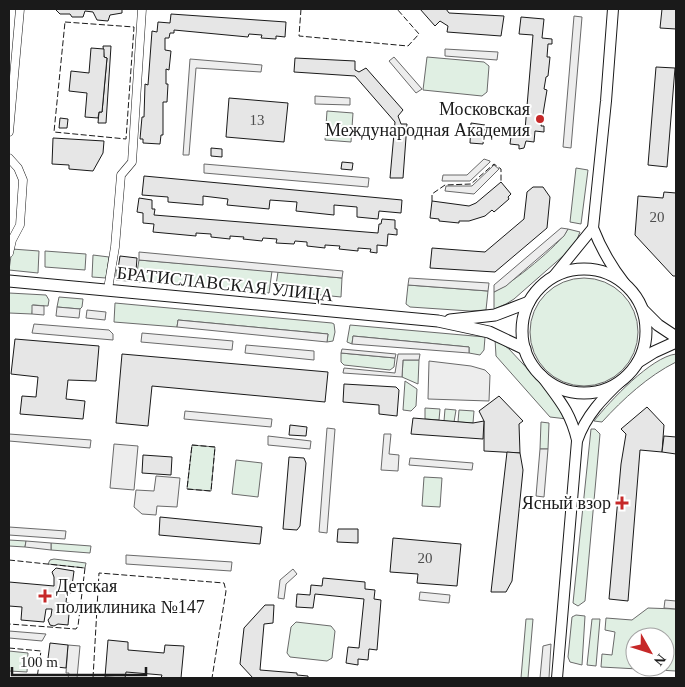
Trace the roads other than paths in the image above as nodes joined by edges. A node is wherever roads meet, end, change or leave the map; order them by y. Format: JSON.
{"nodes":[{"id":1,"x":20,"y":9,"type":"edge"},
{"id":2,"x":142,"y":9,"type":"edge"},
{"id":3,"x":612,"y":9,"type":"edge"},
{"id":4,"x":9,"y":132,"type":"edge"},
{"id":5,"x":9,"y":158,"type":"edge"},
{"id":6,"x":593,"y":228,"type":"junction"},
{"id":7,"x":9,"y":254,"type":"edge"},
{"id":8,"x":554,"y":277,"type":"junction"},
{"id":9,"x":9,"y":281,"type":"edge"},
{"id":10,"x":625,"y":284,"type":"junction"},
{"id":11,"x":108,"y":289,"type":"junction"},
{"id":12,"x":529,"y":302,"type":"junction"},
{"id":13,"x":642,"y":309,"type":"junction"},
{"id":14,"x":438,"y":321,"type":"junction"},
{"id":15,"x":676,"y":337,"type":"edge"},
{"id":16,"x":676,"y":342,"type":"edge"},
{"id":17,"x":525,"y":349,"type":"junction"},
{"id":18,"x":638,"y":362,"type":"junction"},
{"id":19,"x":540,"y":375,"type":"junction"},
{"id":20,"x":622,"y":380,"type":"junction"},
{"id":21,"x":577,"y":440,"type":"junction"},
{"id":22,"x":557,"y":678,"type":"edge"}],
"edges":[{"from":1,"to":4,"type":"street"},
{"from":2,"to":11,"type":"street"},
{"from":3,"to":6,"type":"street"},
{"from":5,"to":7,"type":"street"},
{"from":6,"to":8,"type":"street"},
{"from":6,"to":10,"type":"street"},
{"from":8,"to":10,"type":"main road","name":"БРАТИСЛАВСКАЯ УЛИЦА"},
{"from":8,"to":12,"type":"main road","name":"БРАТИСЛАВСКАЯ УЛИЦА"},
{"from":9,"to":11,"type":"main road","name":"БРАТИСЛАВСКАЯ УЛИЦА"},
{"from":10,"to":13,"type":"main road","name":"БРАТИСЛАВСКАЯ УЛИЦА"},
{"from":11,"to":14,"type":"main road","name":"БРАТИСЛАВСКАЯ УЛИЦА"},
{"from":12,"to":14,"type":"main road","name":"БРАТИСЛАВСКАЯ УЛИЦА"},
{"from":12,"to":17,"type":"main road","name":"БРАТИСЛАВСКАЯ УЛИЦА"},
{"from":13,"to":15,"type":"main road","name":"БРАТИСЛАВСКАЯ УЛИЦА"},
{"from":13,"to":18,"type":"main road","name":"БРАТИСЛАВСКАЯ УЛИЦА"},
{"from":14,"to":17,"type":"main road","name":"БРАТИСЛАВСКАЯ УЛИЦА"},
{"from":16,"to":18,"type":"main road","name":"БРАТИСЛАВСКАЯ УЛИЦА"},
{"from":17,"to":19,"type":"main road","name":"БРАТИСЛАВСКАЯ УЛИЦА"},
{"from":18,"to":20,"type":"main road","name":"БРАТИСЛАВСКАЯ УЛИЦА"},
{"from":19,"to":20,"type":"main road","name":"БРАТИСЛАВСКАЯ УЛИЦА"},
{"from":19,"to":21,"type":"street"},
{"from":20,"to":21,"type":"street"},
{"from":21,"to":22,"type":"street"}]}
